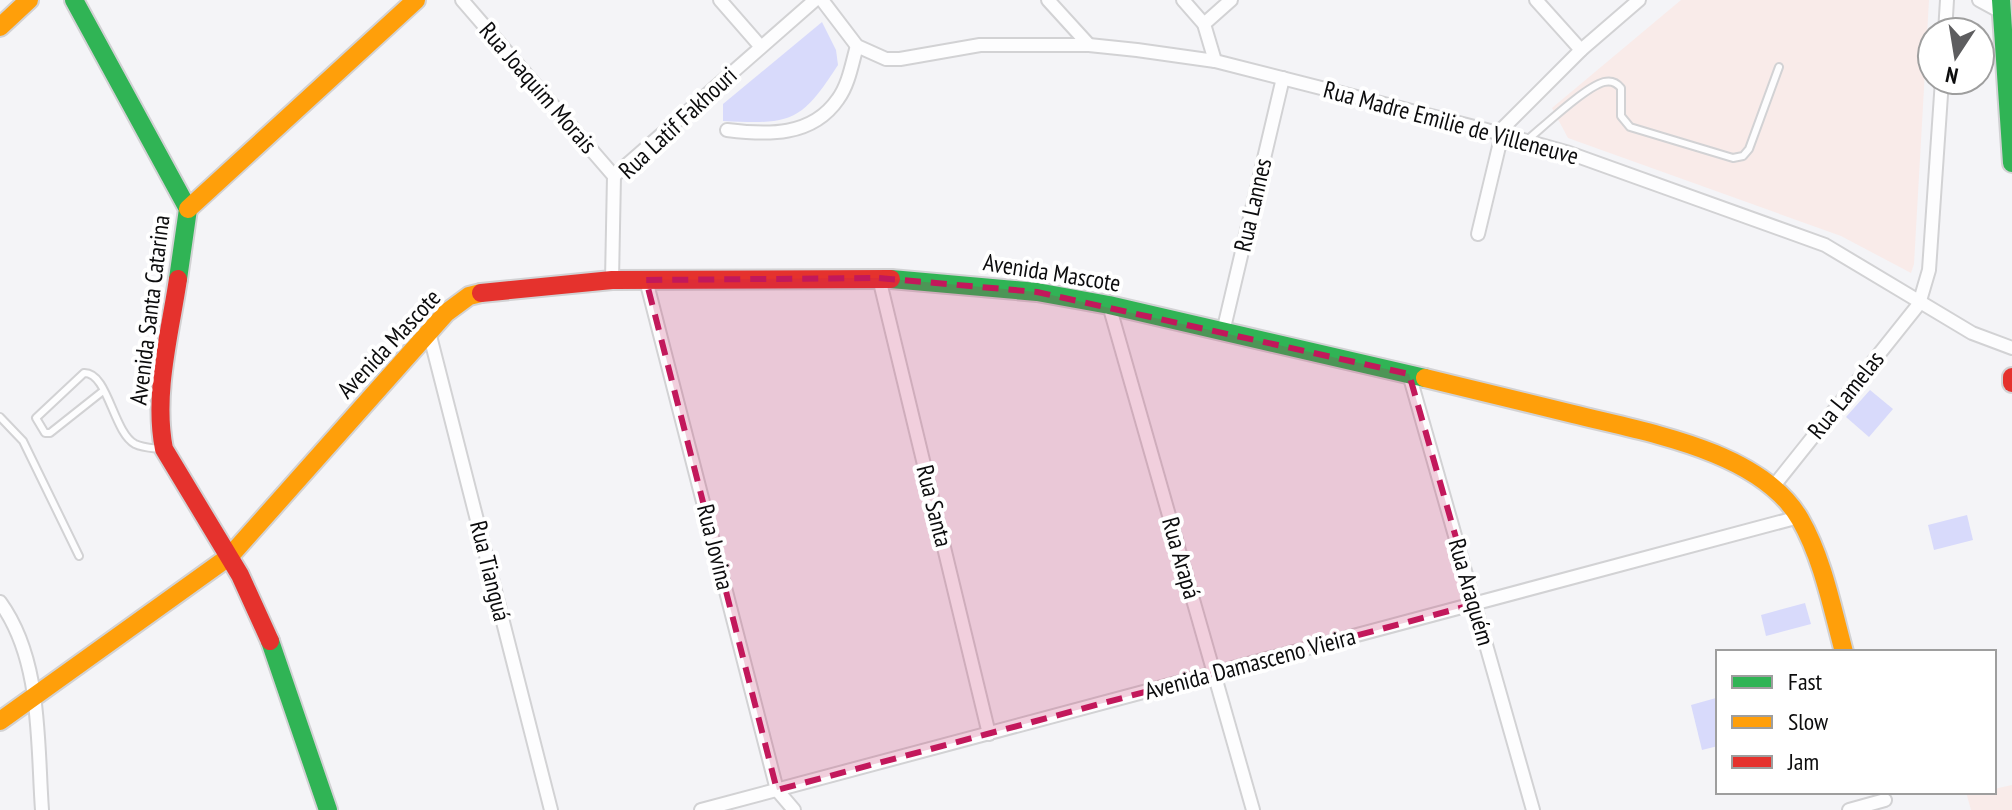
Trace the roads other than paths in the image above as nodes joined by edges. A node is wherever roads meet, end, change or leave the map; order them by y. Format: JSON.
{"nodes":[{"id":1,"x":29,"y":0,"type":"edge"},
{"id":2,"x":74,"y":0,"type":"edge"},
{"id":3,"x":416,"y":0,"type":"edge"},
{"id":4,"x":462,"y":0,"type":"edge"},
{"id":5,"x":720,"y":0,"type":"edge"},
{"id":6,"x":815,"y":0,"type":"edge"},
{"id":7,"x":822,"y":0,"type":"edge"},
{"id":8,"x":1048,"y":0,"type":"edge"},
{"id":9,"x":1183,"y":0,"type":"edge"},
{"id":10,"x":1231,"y":0,"type":"edge"},
{"id":11,"x":1536,"y":0,"type":"edge"},
{"id":12,"x":1639,"y":0,"type":"edge"},
{"id":13,"x":1979,"y":0,"type":"edge"},
{"id":14,"x":2001,"y":6,"type":"edge"},
{"id":15,"x":1204,"y":24,"type":"junction"},
{"id":16,"x":0,"y":27,"type":"edge"},
{"id":17,"x":1089,"y":45,"type":"junction"},
{"id":18,"x":857,"y":46,"type":"junction"},
{"id":19,"x":761,"y":47,"type":"junction"},
{"id":20,"x":1581,"y":50,"type":"junction"},
{"id":21,"x":1215,"y":61,"type":"junction"},
{"id":22,"x":1779,"y":67,"type":"dead end"},
{"id":23,"x":1283,"y":78,"type":"junction"},
{"id":24,"x":1941,"y":96,"type":"edge"},
{"id":25,"x":727,"y":130,"type":"dead end"},
{"id":26,"x":1500,"y":133,"type":"junction"},
{"id":27,"x":1526,"y":141,"type":"junction"},
{"id":28,"x":2012,"y":163,"type":"edge"},
{"id":29,"x":614,"y":176,"type":"junction"},
{"id":30,"x":188,"y":209,"type":"junction"},
{"id":31,"x":1478,"y":234,"type":"dead end"},
{"id":32,"x":879,"y":278,"type":"junction"},
{"id":33,"x":612,"y":280,"type":"junction"},
{"id":34,"x":646,"y":280,"type":"junction"},
{"id":35,"x":1919,"y":304,"type":"junction"},
{"id":36,"x":1109,"y":305,"type":"junction"},
{"id":37,"x":429,"y":332,"type":"junction"},
{"id":38,"x":1223,"y":332,"type":"junction"},
{"id":39,"x":2012,"y":348,"type":"edge"},
{"id":40,"x":1409,"y":374,"type":"junction"},
{"id":41,"x":103,"y":391,"type":"junction"},
{"id":42,"x":0,"y":417,"type":"edge"},
{"id":43,"x":164,"y":449,"type":"junction"},
{"id":44,"x":1773,"y":487,"type":"junction"},
{"id":45,"x":1799,"y":517,"type":"junction"},
{"id":46,"x":79,"y":556,"type":"dead end"},
{"id":47,"x":230,"y":556,"type":"junction"},
{"id":48,"x":0,"y":602,"type":"edge"},
{"id":49,"x":1475,"y":604,"type":"junction"},
{"id":50,"x":1843,"y":650,"type":"edge"},
{"id":51,"x":1214,"y":673,"type":"junction"},
{"id":52,"x":35,"y":695,"type":"junction"},
{"id":53,"x":0,"y":721,"type":"edge"},
{"id":54,"x":989,"y":734,"type":"junction"},
{"id":55,"x":777,"y":790,"type":"junction"},
{"id":56,"x":1886,"y":801,"type":"edge"},
{"id":57,"x":42,"y":810,"type":"edge"},
{"id":58,"x":328,"y":810,"type":"edge"},
{"id":59,"x":551,"y":810,"type":"edge"},
{"id":60,"x":701,"y":810,"type":"edge"},
{"id":61,"x":794,"y":810,"type":"edge"},
{"id":62,"x":1253,"y":810,"type":"edge"},
{"id":63,"x":1533,"y":810,"type":"edge"},
{"id":64,"x":1849,"y":810,"type":"edge"}],
"edges":[{"from":1,"to":16,"type":"street"},
{"from":2,"to":30,"type":"street","name":"Avenida Santa Catarina"},
{"from":3,"to":30,"type":"street"},
{"from":4,"to":29,"type":"street","name":"Rua Joaquim Morais"},
{"from":5,"to":19,"type":"street"},
{"from":6,"to":19,"type":"street","name":"Rua Latif Fakhouri"},
{"from":7,"to":18,"type":"street"},
{"from":8,"to":17,"type":"street"},
{"from":9,"to":15,"type":"street"},
{"from":10,"to":15,"type":"street"},
{"from":11,"to":20,"type":"street"},
{"from":12,"to":20,"type":"street"},
{"from":13,"to":14,"type":"street"},
{"from":14,"to":28,"type":"street"},
{"from":15,"to":21,"type":"street"},
{"from":17,"to":18,"type":"street","name":"Rua Madre Emilie de Villeneuve"},
{"from":17,"to":21,"type":"street","name":"Rua Madre Emilie de Villeneuve"},
{"from":18,"to":25,"type":"street"},
{"from":19,"to":29,"type":"street","name":"Rua Latif Fakhouri"},
{"from":20,"to":26,"type":"street"},
{"from":21,"to":23,"type":"street","name":"Rua Madre Emilie de Villeneuve"},
{"from":22,"to":27,"type":"lane"},
{"from":23,"to":26,"type":"street","name":"Rua Madre Emilie de Villeneuve"},
{"from":23,"to":38,"type":"street","name":"Rua Lannes"},
{"from":24,"to":35,"type":"street"},
{"from":26,"to":27,"type":"street","name":"Rua Madre Emilie de Villeneuve"},
{"from":26,"to":31,"type":"street"},
{"from":27,"to":35,"type":"street","name":"Rua Madre Emilie de Villeneuve"},
{"from":29,"to":33,"type":"street","name":"Rua Latif Fakhouri"},
{"from":30,"to":43,"type":"street","name":"Avenida Santa Catarina"},
{"from":32,"to":34,"type":"street","name":"Avenida Mascote"},
{"from":32,"to":36,"type":"street","name":"Avenida Mascote"},
{"from":32,"to":54,"type":"street","name":"Rua Santa"},
{"from":33,"to":34,"type":"street","name":"Avenida Mascote"},
{"from":33,"to":37,"type":"street","name":"Avenida Mascote"},
{"from":34,"to":55,"type":"street","name":"Rua Jovina"},
{"from":35,"to":39,"type":"street","name":"Rua Madre Emilie de Villeneuve"},
{"from":35,"to":44,"type":"street","name":"Rua Lamelas"},
{"from":36,"to":38,"type":"street","name":"Avenida Mascote"},
{"from":36,"to":51,"type":"street","name":"Rua Arapá"},
{"from":37,"to":47,"type":"street","name":"Avenida Mascote"},
{"from":37,"to":59,"type":"street","name":"Rua Tianguá"},
{"from":38,"to":40,"type":"street","name":"Avenida Mascote"},
{"from":40,"to":44,"type":"street","name":"Avenida Mascote"},
{"from":40,"to":49,"type":"street","name":"Rua Araquém"},
{"from":41,"to":41,"type":"lane"},
{"from":41,"to":43,"type":"lane"},
{"from":42,"to":46,"type":"lane"},
{"from":43,"to":47,"type":"street","name":"Avenida Santa Catarina"},
{"from":44,"to":45,"type":"street","name":"Avenida Mascote"},
{"from":45,"to":49,"type":"street","name":"Avenida Damasceno Vieira"},
{"from":45,"to":50,"type":"street","name":"Avenida Mascote"},
{"from":47,"to":52,"type":"street","name":"Avenida Mascote"},
{"from":47,"to":58,"type":"street","name":"Avenida Santa Catarina"},
{"from":48,"to":52,"type":"street"},
{"from":49,"to":51,"type":"street","name":"Avenida Damasceno Vieira"},
{"from":49,"to":63,"type":"street","name":"Rua Araquém"},
{"from":51,"to":54,"type":"street","name":"Avenida Damasceno Vieira"},
{"from":51,"to":62,"type":"street","name":"Rua Arapá"},
{"from":52,"to":53,"type":"street","name":"Avenida Mascote"},
{"from":52,"to":57,"type":"street"},
{"from":54,"to":55,"type":"street","name":"Avenida Damasceno Vieira"},
{"from":55,"to":60,"type":"street","name":"Avenida Damasceno Vieira"},
{"from":55,"to":61,"type":"street","name":"Rua Jovina"},
{"from":56,"to":64,"type":"street"}]}
